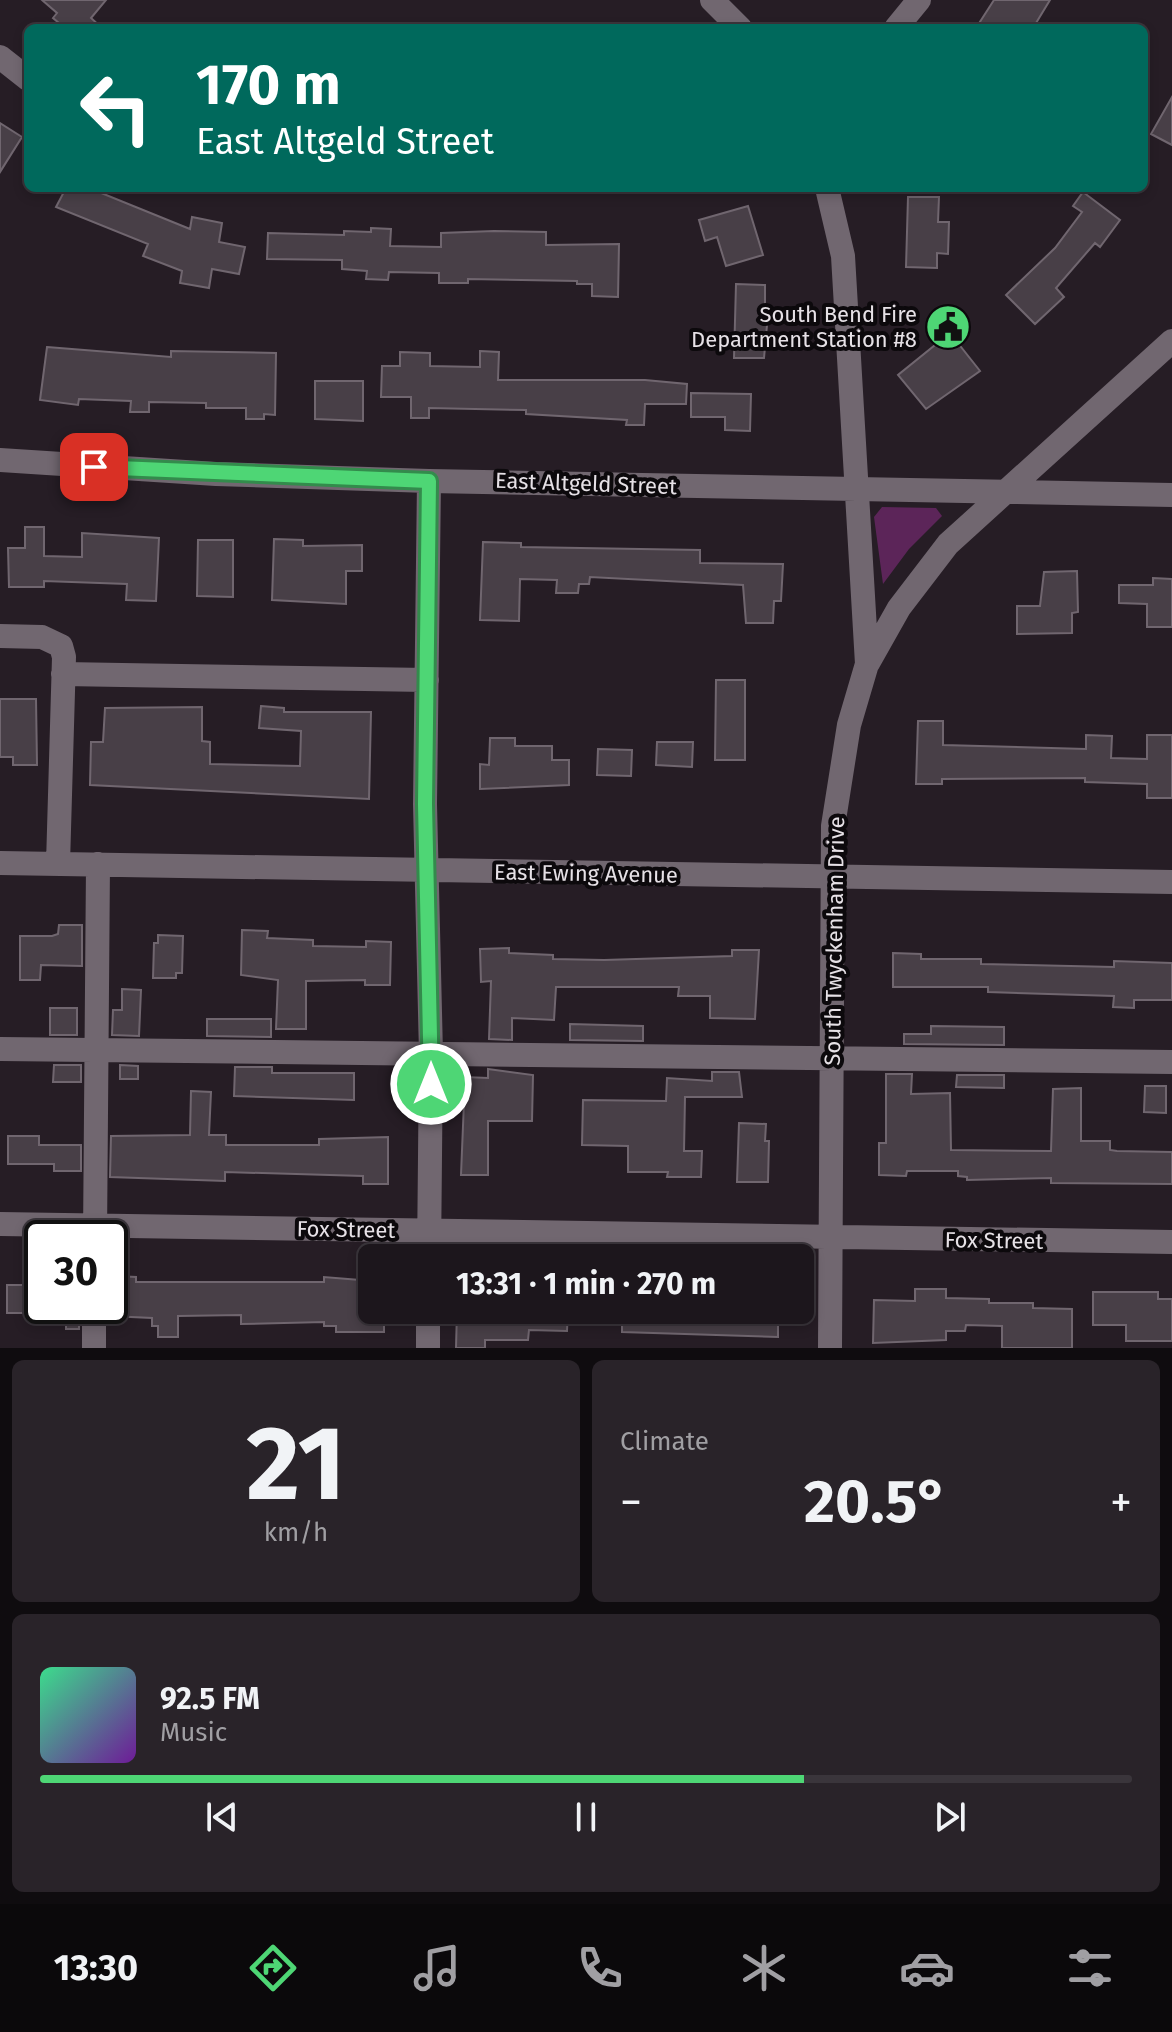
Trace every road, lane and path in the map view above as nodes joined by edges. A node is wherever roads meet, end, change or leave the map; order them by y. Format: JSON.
{"nodes":[{"id":1,"x":712,"y":0,"type":"edge"},
{"id":2,"x":919,"y":0,"type":"edge"},
{"id":3,"x":736,"y":24,"type":"edge"},
{"id":4,"x":899,"y":24,"type":"edge"},
{"id":5,"x":0,"y":57,"type":"edge"},
{"id":6,"x":24,"y":76,"type":"edge"},
{"id":7,"x":828,"y":192,"type":"edge"},
{"id":8,"x":1172,"y":341,"type":"edge"},
{"id":9,"x":0,"y":460,"type":"edge"},
{"id":10,"x":429,"y":481,"type":"junction"},
{"id":11,"x":856,"y":490,"type":"junction"},
{"id":12,"x":1004,"y":492,"type":"junction"},
{"id":13,"x":1172,"y":495,"type":"edge"},
{"id":14,"x":0,"y":636,"type":"edge"},
{"id":15,"x":867,"y":664,"type":"junction"},
{"id":16,"x":63,"y":674,"type":"junction"},
{"id":17,"x":427,"y":680,"type":"junction"},
{"id":18,"x":0,"y":863,"type":"edge"},
{"id":19,"x":58,"y":864,"type":"junction"},
{"id":20,"x":98,"y":864,"type":"junction"},
{"id":21,"x":428,"y":869,"type":"junction"},
{"id":22,"x":833,"y":879,"type":"junction"},
{"id":23,"x":1172,"y":882,"type":"edge"},
{"id":24,"x":0,"y":1049,"type":"edge"},
{"id":25,"x":96,"y":1051,"type":"junction"},
{"id":26,"x":431,"y":1054,"type":"junction"},
{"id":27,"x":832,"y":1058,"type":"junction"},
{"id":28,"x":1172,"y":1062,"type":"edge"},
{"id":29,"x":95,"y":1220,"type":"edge"},
{"id":30,"x":0,"y":1224,"type":"edge"},
{"id":31,"x":24,"y":1226,"type":"edge"},
{"id":32,"x":429,"y":1230,"type":"junction"},
{"id":33,"x":128,"y":1232,"type":"edge"},
{"id":34,"x":830,"y":1238,"type":"junction"},
{"id":35,"x":1172,"y":1242,"type":"edge"},
{"id":36,"x":429,"y":1244,"type":"edge"},
{"id":37,"x":94,"y":1324,"type":"edge"},
{"id":38,"x":428,"y":1324,"type":"edge"},
{"id":39,"x":94,"y":1348,"type":"edge"},
{"id":40,"x":428,"y":1348,"type":"edge"},
{"id":41,"x":830,"y":1348,"type":"edge"}],
"edges":[{"from":1,"to":3,"type":"street"},
{"from":2,"to":4,"type":"street"},
{"from":5,"to":6,"type":"street"},
{"from":7,"to":11,"type":"street","name":"South Twyckenham Drive"},
{"from":8,"to":12,"type":"street"},
{"from":9,"to":10,"type":"street","name":"East Altgeld Street"},
{"from":10,"to":11,"type":"street","name":"East Altgeld Street"},
{"from":10,"to":17,"type":"street"},
{"from":11,"to":12,"type":"street","name":"East Altgeld Street"},
{"from":11,"to":15,"type":"street","name":"South Twyckenham Drive"},
{"from":12,"to":13,"type":"street","name":"East Altgeld Street"},
{"from":12,"to":15,"type":"street"},
{"from":14,"to":16,"type":"street"},
{"from":15,"to":22,"type":"street","name":"South Twyckenham Drive"},
{"from":16,"to":17,"type":"street"},
{"from":16,"to":19,"type":"street"},
{"from":17,"to":21,"type":"street"},
{"from":18,"to":19,"type":"street","name":"East Ewing Avenue"},
{"from":19,"to":20,"type":"street","name":"East Ewing Avenue"},
{"from":20,"to":21,"type":"street","name":"East Ewing Avenue"},
{"from":20,"to":25,"type":"street"},
{"from":21,"to":22,"type":"street","name":"East Ewing Avenue"},
{"from":21,"to":26,"type":"street"},
{"from":22,"to":23,"type":"street","name":"East Ewing Avenue"},
{"from":22,"to":27,"type":"street","name":"South Twyckenham Drive"},
{"from":24,"to":25,"type":"street"},
{"from":25,"to":26,"type":"street"},
{"from":25,"to":29,"type":"street"},
{"from":26,"to":27,"type":"street"},
{"from":26,"to":32,"type":"street"},
{"from":27,"to":28,"type":"street"},
{"from":27,"to":34,"type":"street","name":"South Twyckenham Drive"},
{"from":30,"to":31,"type":"street","name":"Fox Street"},
{"from":32,"to":33,"type":"street","name":"Fox Street"},
{"from":32,"to":34,"type":"street","name":"Fox Street"},
{"from":32,"to":36,"type":"street"},
{"from":34,"to":35,"type":"street","name":"Fox Street"},
{"from":34,"to":41,"type":"street","name":"South Twyckenham Drive"},
{"from":37,"to":39,"type":"street"},
{"from":38,"to":40,"type":"street"}]}
